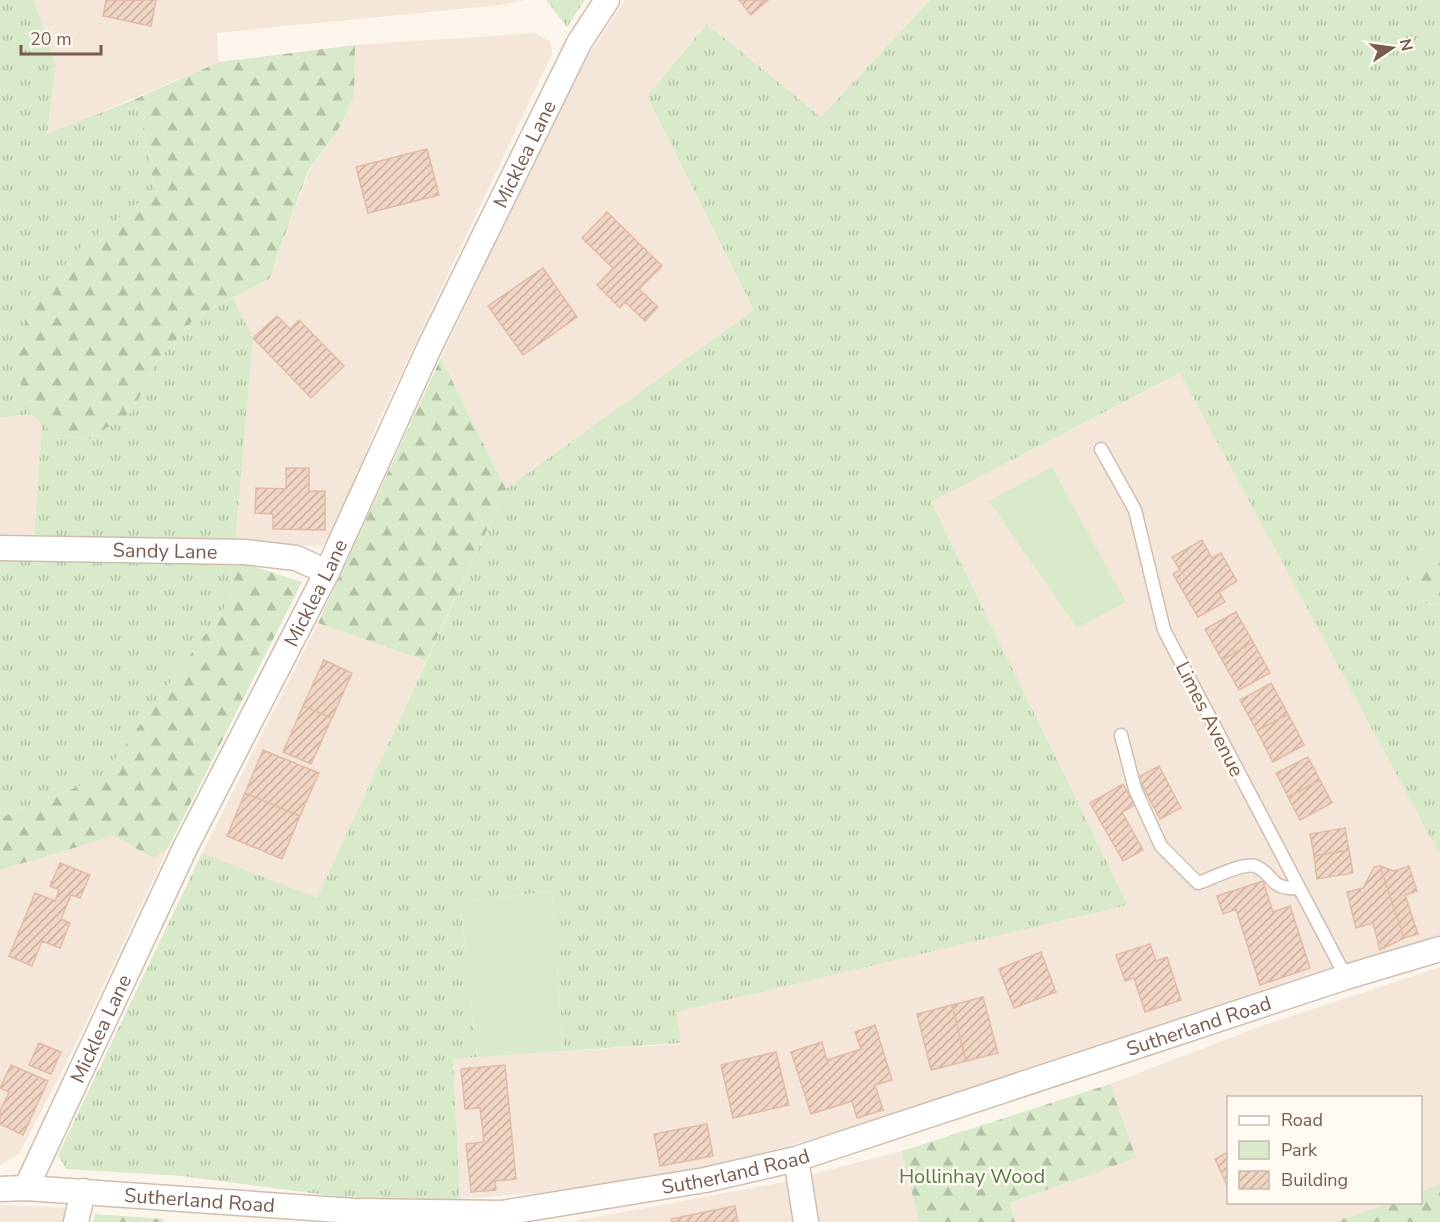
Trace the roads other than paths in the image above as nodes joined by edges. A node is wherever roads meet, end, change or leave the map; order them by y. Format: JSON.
{"nodes":[{"id":1,"x":608,"y":0,"type":"edge"},
{"id":2,"x":1101,"y":449,"type":"dead end"},
{"id":3,"x":0,"y":548,"type":"edge"},
{"id":4,"x":327,"y":572,"type":"junction"},
{"id":5,"x":1121,"y":735,"type":"dead end"},
{"id":6,"x":1299,"y":888,"type":"junction"},
{"id":7,"x":1440,"y":950,"type":"edge"},
{"id":8,"x":1346,"y":977,"type":"junction"},
{"id":9,"x":796,"y":1159,"type":"junction"},
{"id":10,"x":0,"y":1188,"type":"edge"},
{"id":11,"x":26,"y":1188,"type":"junction"},
{"id":12,"x":83,"y":1191,"type":"junction"},
{"id":13,"x":503,"y":1218,"type":"edge"},
{"id":14,"x":76,"y":1222,"type":"edge"},
{"id":15,"x":806,"y":1222,"type":"edge"}],
"edges":[{"from":1,"to":4,"type":"street","name":"Micklea Lane"},
{"from":2,"to":6,"type":"lane","name":"Limes Avenue"},
{"from":3,"to":4,"type":"street","name":"Sandy Lane"},
{"from":4,"to":11,"type":"street","name":"Micklea Lane"},
{"from":5,"to":6,"type":"lane"},
{"from":6,"to":8,"type":"lane","name":"Limes Avenue"},
{"from":7,"to":8,"type":"street","name":"Sutherland Road"},
{"from":8,"to":9,"type":"street","name":"Sutherland Road"},
{"from":9,"to":13,"type":"street","name":"Sutherland Road"},
{"from":9,"to":15,"type":"street"},
{"from":10,"to":11,"type":"street","name":"Sutherland Road"},
{"from":11,"to":12,"type":"street","name":"Sutherland Road"},
{"from":12,"to":13,"type":"street","name":"Sutherland Road"},
{"from":12,"to":14,"type":"street"}]}
